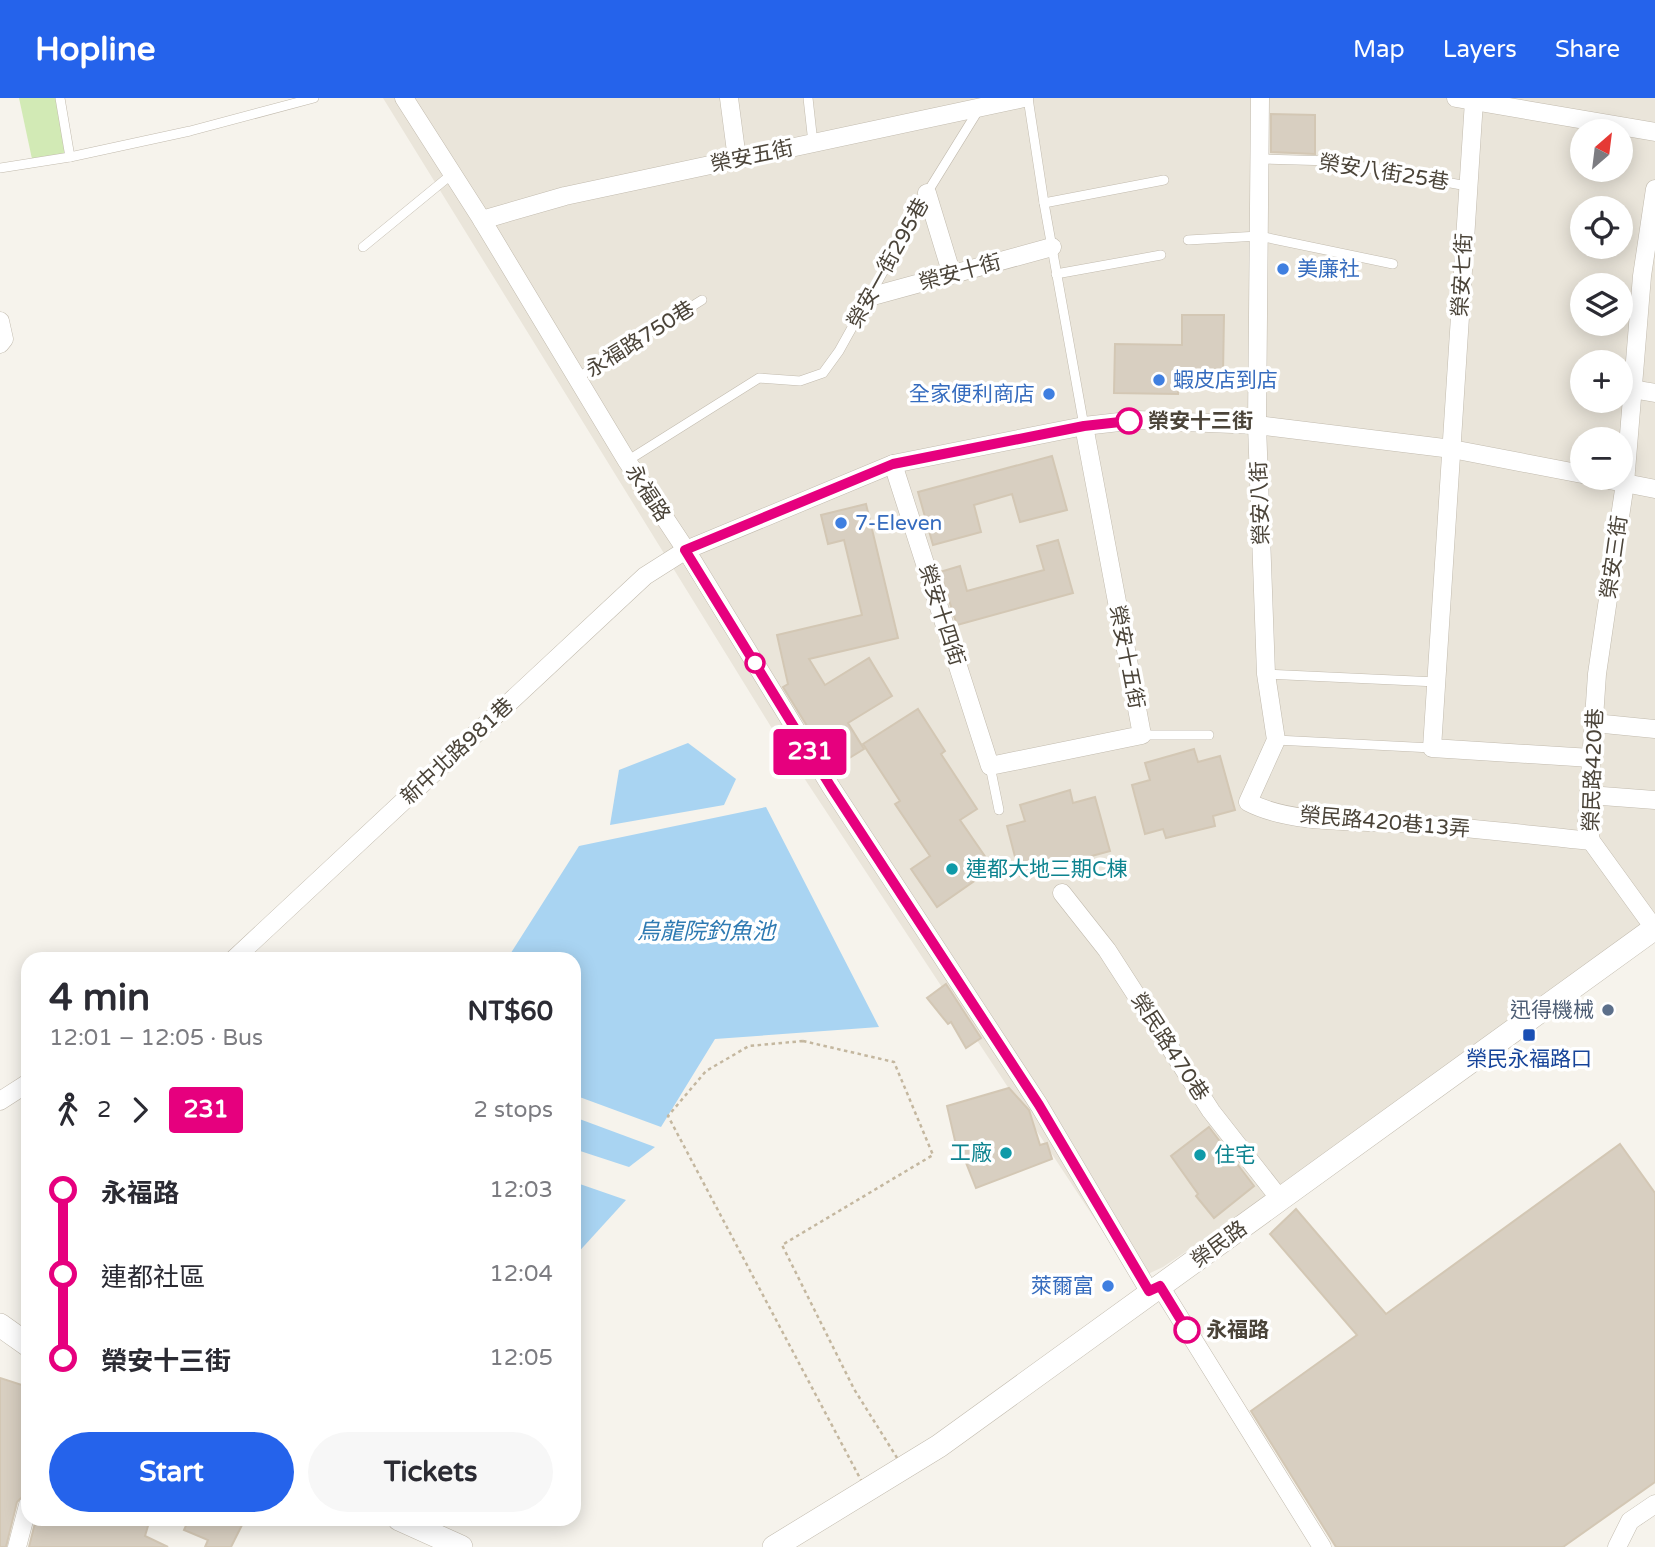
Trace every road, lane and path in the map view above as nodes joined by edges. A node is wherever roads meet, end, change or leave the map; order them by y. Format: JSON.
{"nodes":[{"id":1,"x":60,"y":98,"type":"edge"},
{"id":2,"x":314,"y":98,"type":"edge"},
{"id":3,"x":404,"y":98,"type":"edge"},
{"id":4,"x":729,"y":98,"type":"edge"},
{"id":5,"x":808,"y":98,"type":"edge"},
{"id":6,"x":1026,"y":98,"type":"edge"},
{"id":7,"x":1260,"y":98,"type":"edge"},
{"id":8,"x":1465,"y":100,"type":"edge"},
{"id":9,"x":985,"y":103,"type":"edge"},
{"id":10,"x":1655,"y":131,"type":"edge"},
{"id":11,"x":813,"y":143,"type":"junction"},
{"id":12,"x":70,"y":157,"type":"junction"},
{"id":13,"x":737,"y":159,"type":"junction"},
{"id":14,"x":1260,"y":159,"type":"junction"},
{"id":15,"x":0,"y":168,"type":"edge"},
{"id":16,"x":452,"y":174,"type":"junction"},
{"id":17,"x":1164,"y":180,"type":"dead end"},
{"id":18,"x":1467,"y":186,"type":"junction"},
{"id":19,"x":1655,"y":189,"type":"edge"},
{"id":20,"x":927,"y":194,"type":"junction"},
{"id":21,"x":1044,"y":203,"type":"junction"},
{"id":22,"x":482,"y":220,"type":"junction"},
{"id":23,"x":1652,"y":231,"type":"edge"},
{"id":24,"x":1259,"y":236,"type":"junction"},
{"id":25,"x":1188,"y":240,"type":"dead end"},
{"id":26,"x":363,"y":247,"type":"dead end"},
{"id":27,"x":1052,"y":247,"type":"junction"},
{"id":28,"x":1161,"y":255,"type":"dead end"},
{"id":29,"x":1393,"y":264,"type":"dead end"},
{"id":30,"x":1056,"y":274,"type":"junction"},
{"id":31,"x":952,"y":275,"type":"junction"},
{"id":32,"x":869,"y":297,"type":"junction"},
{"id":33,"x":702,"y":300,"type":"dead end"},
{"id":34,"x":1647,"y":313,"type":"edge"},
{"id":35,"x":0,"y":321,"type":"edge"},
{"id":36,"x":0,"y":344,"type":"edge"},
{"id":37,"x":577,"y":378,"type":"junction"},
{"id":38,"x":1633,"y":384,"type":"edge"},
{"id":39,"x":1633,"y":389,"type":"edge"},
{"id":40,"x":1655,"y":393,"type":"edge"},
{"id":41,"x":1257,"y":425,"type":"junction"},
{"id":42,"x":1084,"y":426,"type":"junction"},
{"id":43,"x":1452,"y":449,"type":"junction"},
{"id":44,"x":627,"y":461,"type":"junction"},
{"id":45,"x":893,"y":464,"type":"junction"},
{"id":46,"x":1570,"y":472,"type":"edge"},
{"id":47,"x":1633,"y":485,"type":"edge"},
{"id":48,"x":1655,"y":489,"type":"edge"},
{"id":49,"x":1624,"y":490,"type":"edge"},
{"id":50,"x":685,"y":550,"type":"junction"},
{"id":51,"x":1266,"y":674,"type":"junction"},
{"id":52,"x":1597,"y":674,"type":"joint"},
{"id":53,"x":1438,"y":682,"type":"junction"},
{"id":54,"x":1594,"y":723,"type":"junction"},
{"id":55,"x":1655,"y":729,"type":"edge"},
{"id":56,"x":1142,"y":735,"type":"junction"},
{"id":57,"x":1209,"y":735,"type":"dead end"},
{"id":58,"x":1276,"y":740,"type":"junction"},
{"id":59,"x":1433,"y":748,"type":"junction"},
{"id":60,"x":1591,"y":758,"type":"junction"},
{"id":61,"x":990,"y":766,"type":"junction"},
{"id":62,"x":1589,"y":795,"type":"junction"},
{"id":63,"x":1655,"y":800,"type":"edge"},
{"id":64,"x":999,"y":810,"type":"dead end"},
{"id":65,"x":1591,"y":841,"type":"junction"},
{"id":66,"x":1062,"y":893,"type":"dead end"},
{"id":67,"x":1655,"y":928,"type":"edge"},
{"id":68,"x":242,"y":952,"type":"edge"},
{"id":69,"x":21,"y":1088,"type":"edge"},
{"id":70,"x":0,"y":1101,"type":"edge"},
{"id":71,"x":933,"y":1154,"type":"joint"},
{"id":72,"x":1280,"y":1199,"type":"junction"},
{"id":73,"x":1160,"y":1286,"type":"junction"},
{"id":74,"x":1655,"y":1504,"type":"edge"},
{"id":75,"x":22,"y":1526,"type":"edge"},
{"id":76,"x":415,"y":1526,"type":"edge"},
{"id":77,"x":17,"y":1547,"type":"edge"},
{"id":78,"x":461,"y":1547,"type":"edge"},
{"id":79,"x":774,"y":1547,"type":"edge"},
{"id":80,"x":1322,"y":1547,"type":"edge"},
{"id":81,"x":1616,"y":1547,"type":"edge"}],
"edges":[{"from":1,"to":12,"type":"lane"},
{"from":2,"to":12,"type":"lane"},
{"from":3,"to":16,"type":"street","name":"永福路"},
{"from":4,"to":13,"type":"street"},
{"from":5,"to":11,"type":"lane"},
{"from":6,"to":9,"type":"street","name":"榮安五街"},
{"from":6,"to":21,"type":"lane"},
{"from":7,"to":14,"type":"street","name":"榮安八街"},
{"from":8,"to":10,"type":"street"},
{"from":8,"to":18,"type":"street","name":"榮安七街"},
{"from":9,"to":11,"type":"street","name":"榮安五街"},
{"from":9,"to":20,"type":"lane","name":"榮安一街295巷"},
{"from":11,"to":13,"type":"street","name":"榮安五街"},
{"from":12,"to":15,"type":"lane"},
{"from":13,"to":22,"type":"street","name":"榮安五街"},
{"from":14,"to":18,"type":"lane","name":"榮安八街25巷"},
{"from":14,"to":24,"type":"street","name":"榮安八街"},
{"from":16,"to":22,"type":"street","name":"永福路"},
{"from":16,"to":26,"type":"lane"},
{"from":17,"to":21,"type":"lane"},
{"from":18,"to":43,"type":"street","name":"榮安七街"},
{"from":19,"to":23,"type":"street","name":"榮安三街"},
{"from":20,"to":31,"type":"street"},
{"from":20,"to":32,"type":"lane","name":"榮安一街295巷"},
{"from":21,"to":27,"type":"lane"},
{"from":22,"to":37,"type":"street","name":"永福路"},
{"from":23,"to":34,"type":"street","name":"榮安三街"},
{"from":24,"to":25,"type":"lane"},
{"from":24,"to":29,"type":"lane"},
{"from":24,"to":41,"type":"street","name":"榮安八街"},
{"from":27,"to":30,"type":"lane"},
{"from":27,"to":31,"type":"street","name":"榮安十街"},
{"from":28,"to":30,"type":"lane"},
{"from":30,"to":42,"type":"lane"},
{"from":31,"to":32,"type":"street","name":"榮安十街"},
{"from":32,"to":44,"type":"lane","name":"榮安一街295巷"},
{"from":33,"to":37,"type":"lane","name":"永福路750巷"},
{"from":34,"to":38,"type":"street","name":"榮安三街"},
{"from":35,"to":36,"type":"street"},
{"from":37,"to":44,"type":"street","name":"永福路"},
{"from":39,"to":40,"type":"street"},
{"from":41,"to":42,"type":"street"},
{"from":41,"to":43,"type":"street"},
{"from":41,"to":51,"type":"street","name":"榮安八街"},
{"from":42,"to":45,"type":"street"},
{"from":42,"to":56,"type":"street","name":"榮安十五街"},
{"from":43,"to":46,"type":"street"},
{"from":43,"to":53,"type":"street","name":"榮安七街"},
{"from":44,"to":50,"type":"street","name":"永福路"},
{"from":45,"to":50,"type":"street"},
{"from":45,"to":61,"type":"street","name":"榮安十四街"},
{"from":47,"to":48,"type":"street"},
{"from":49,"to":52,"type":"street","name":"榮安三街"},
{"from":50,"to":68,"type":"street","name":"新中北路981巷"},
{"from":50,"to":73,"type":"street","name":"永福路"},
{"from":51,"to":53,"type":"lane"},
{"from":51,"to":58,"type":"street","name":"榮安八街"},
{"from":52,"to":54,"type":"street","name":"榮民路420巷"},
{"from":53,"to":59,"type":"street","name":"榮安七街"},
{"from":54,"to":55,"type":"street"},
{"from":54,"to":60,"type":"street","name":"榮民路420巷"},
{"from":56,"to":57,"type":"lane"},
{"from":56,"to":61,"type":"street","name":"榮安十五街"},
{"from":58,"to":59,"type":"lane"},
{"from":58,"to":65,"type":"street","name":"榮民路420巷13弄"},
{"from":59,"to":60,"type":"street"},
{"from":60,"to":62,"type":"street","name":"榮民路420巷"},
{"from":61,"to":64,"type":"lane"},
{"from":62,"to":63,"type":"street"},
{"from":62,"to":65,"type":"street","name":"榮民路420巷"},
{"from":65,"to":67,"type":"street","name":"榮民路420巷"},
{"from":66,"to":72,"type":"street","name":"榮民路470巷"},
{"from":67,"to":72,"type":"street","name":"榮民路"},
{"from":69,"to":70,"type":"street"},
{"from":71,"to":71,"type":"path"},
{"from":72,"to":73,"type":"street","name":"榮民路"},
{"from":73,"to":79,"type":"street","name":"榮民路"},
{"from":73,"to":80,"type":"street","name":"永福路"},
{"from":74,"to":81,"type":"street"},
{"from":75,"to":77,"type":"street"},
{"from":76,"to":78,"type":"street"}]}
